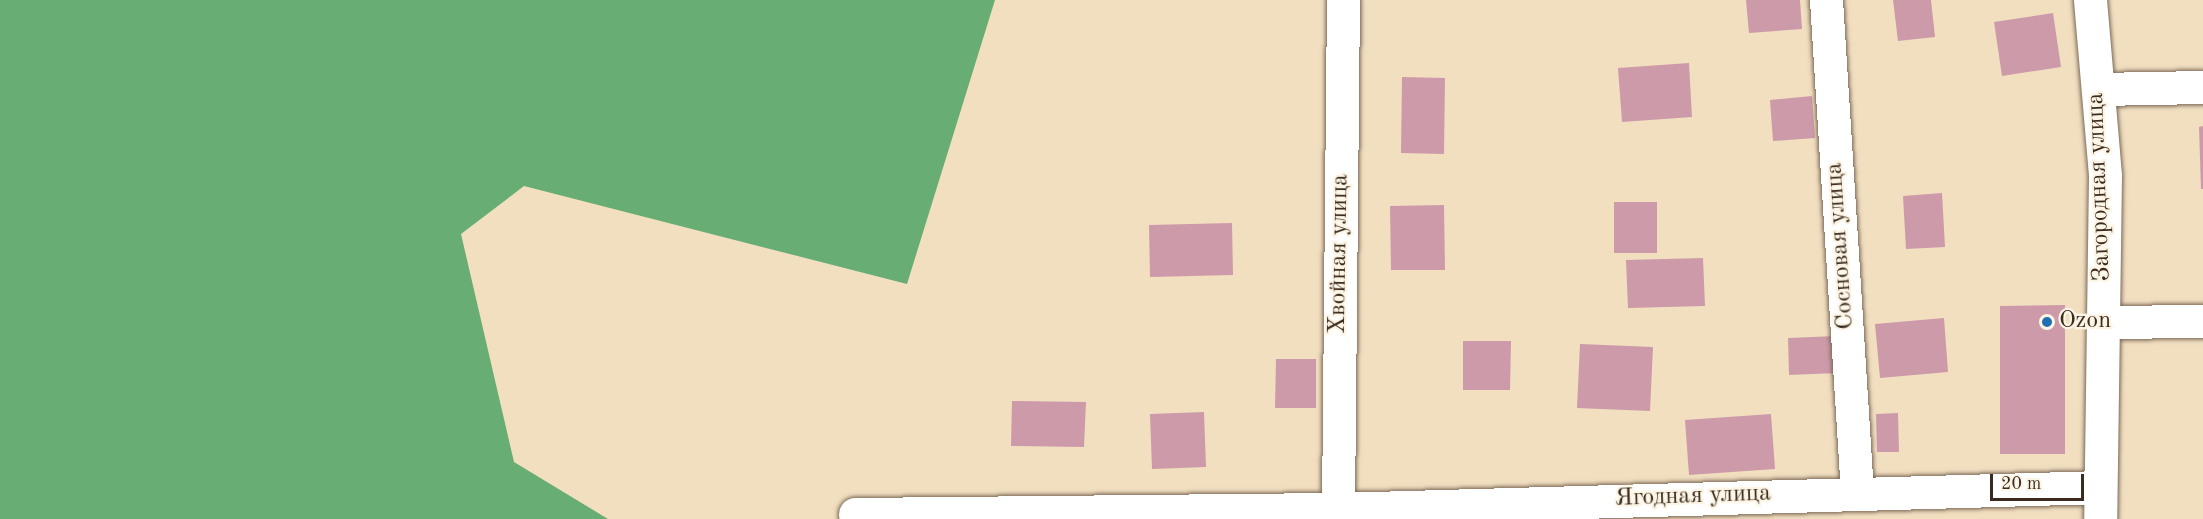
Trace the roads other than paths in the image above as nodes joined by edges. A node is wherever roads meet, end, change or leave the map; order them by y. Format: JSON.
{"nodes":[{"id":1,"x":1342,"y":0,"type":"edge"},
{"id":2,"x":1826,"y":0,"type":"edge"},
{"id":3,"x":2090,"y":0,"type":"edge"},
{"id":4,"x":2203,"y":87,"type":"edge"},
{"id":5,"x":2098,"y":89,"type":"junction"},
{"id":6,"x":2203,"y":321,"type":"edge"},
{"id":7,"x":2104,"y":322,"type":"junction"},
{"id":8,"x":2100,"y":487,"type":"junction"},
{"id":9,"x":1857,"y":493,"type":"junction"},
{"id":10,"x":1654,"y":508,"type":"edge"},
{"id":11,"x":1338,"y":509,"type":"junction"},
{"id":12,"x":855,"y":514,"type":"dead end"},
{"id":13,"x":2100,"y":519,"type":"edge"}],
"edges":[{"from":1,"to":11,"type":"street","name":"Хвойная улица"},
{"from":2,"to":9,"type":"street","name":"Сосновая улица"},
{"from":3,"to":5,"type":"street","name":"Загородная улица"},
{"from":4,"to":5,"type":"street"},
{"from":5,"to":7,"type":"street","name":"Загородная улица"},
{"from":6,"to":7,"type":"street"},
{"from":7,"to":8,"type":"street","name":"Загородная улица"},
{"from":8,"to":9,"type":"street","name":"Ягодная улица"},
{"from":8,"to":13,"type":"street","name":"Загородная улица"},
{"from":9,"to":10,"type":"street","name":"Ягодная улица"},
{"from":10,"to":11,"type":"street","name":"Ягодная улица"},
{"from":11,"to":12,"type":"street","name":"Ягодная улица"}]}
